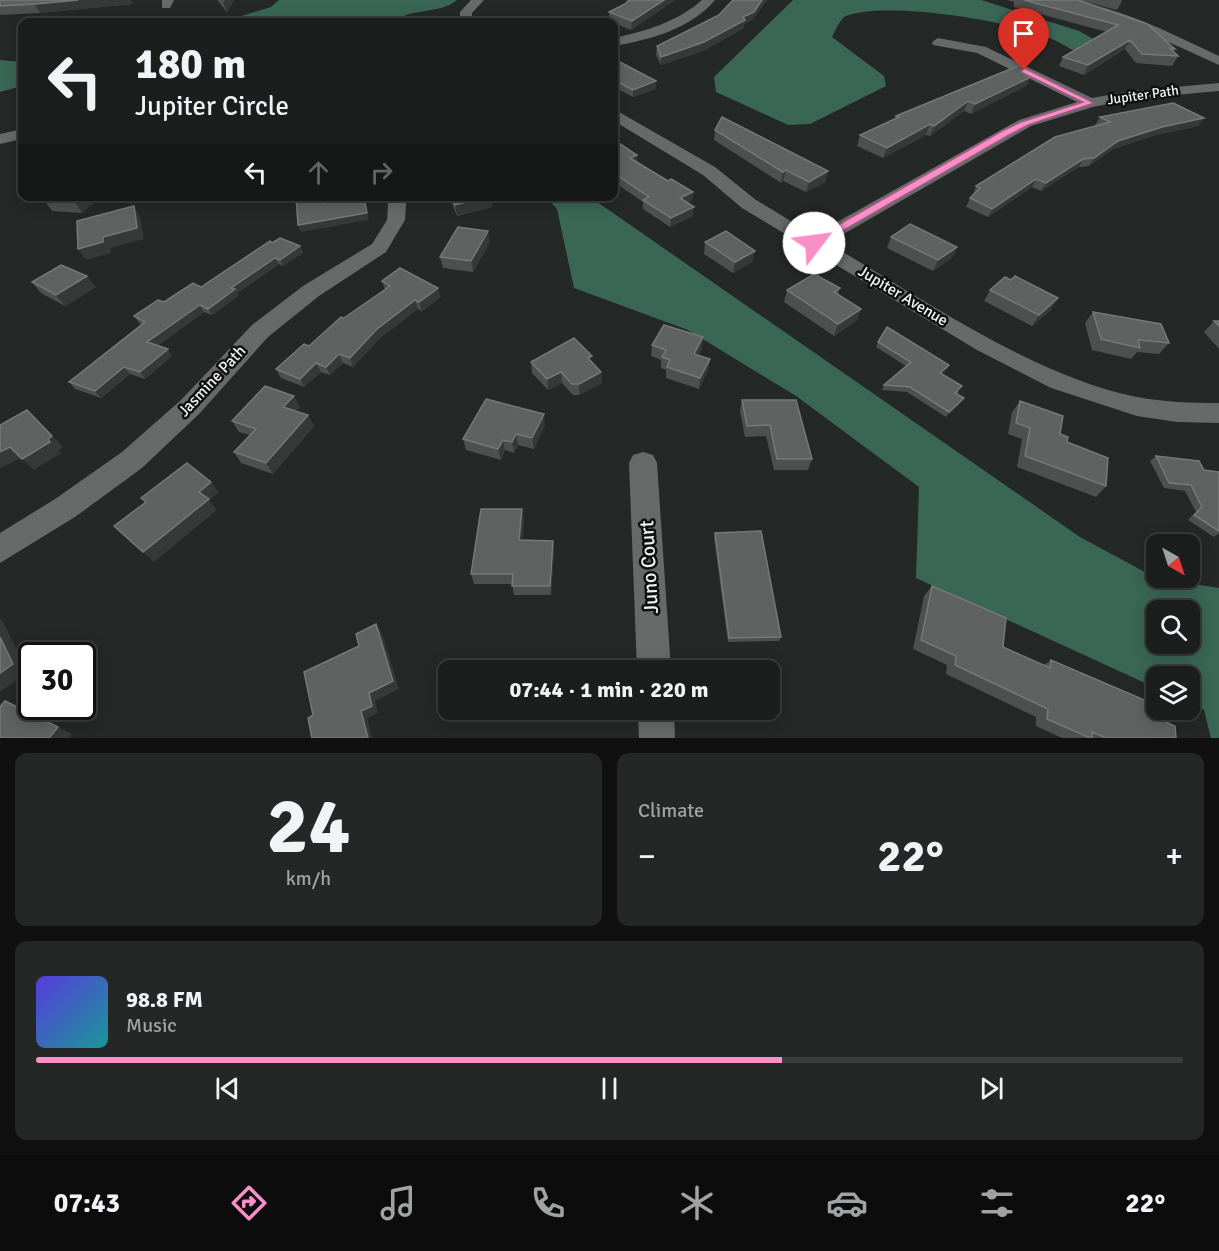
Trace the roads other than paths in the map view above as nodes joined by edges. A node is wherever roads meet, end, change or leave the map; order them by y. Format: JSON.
{"nodes":[{"id":1,"x":478,"y":0,"type":"edge"},
{"id":2,"x":709,"y":0,"type":"edge"},
{"id":3,"x":1061,"y":0,"type":"edge"},
{"id":4,"x":466,"y":18,"type":"edge"},
{"id":5,"x":618,"y":41,"type":"edge"},
{"id":6,"x":938,"y":42,"type":"dead end"},
{"id":7,"x":1219,"y":60,"type":"edge"},
{"id":8,"x":1219,"y":87,"type":"edge"},
{"id":9,"x":1090,"y":103,"type":"junction"},
{"id":10,"x":618,"y":118,"type":"edge"},
{"id":11,"x":18,"y":135,"type":"edge"},
{"id":12,"x":0,"y":140,"type":"edge"},
{"id":13,"x":396,"y":201,"type":"edge"},
{"id":14,"x":814,"y":243,"type":"junction"},
{"id":15,"x":1219,"y":413,"type":"edge"},
{"id":16,"x":644,"y":463,"type":"dead end"},
{"id":17,"x":0,"y":549,"type":"edge"},
{"id":18,"x":654,"y":660,"type":"edge"},
{"id":19,"x":656,"y":720,"type":"edge"},
{"id":20,"x":657,"y":738,"type":"edge"}],
"edges":[{"from":1,"to":4,"type":"street"},
{"from":2,"to":5,"type":"street"},
{"from":3,"to":7,"type":"street"},
{"from":6,"to":9,"type":"street"},
{"from":8,"to":9,"type":"street","name":"Jupiter Path"},
{"from":9,"to":14,"type":"street","name":"Jupiter Path"},
{"from":10,"to":14,"type":"street","name":"Jupiter Avenue"},
{"from":11,"to":12,"type":"street"},
{"from":13,"to":17,"type":"street","name":"Jasmine Path"},
{"from":14,"to":15,"type":"street","name":"Jupiter Avenue"},
{"from":16,"to":18,"type":"street","name":"Juno Court"},
{"from":19,"to":20,"type":"street"}]}
